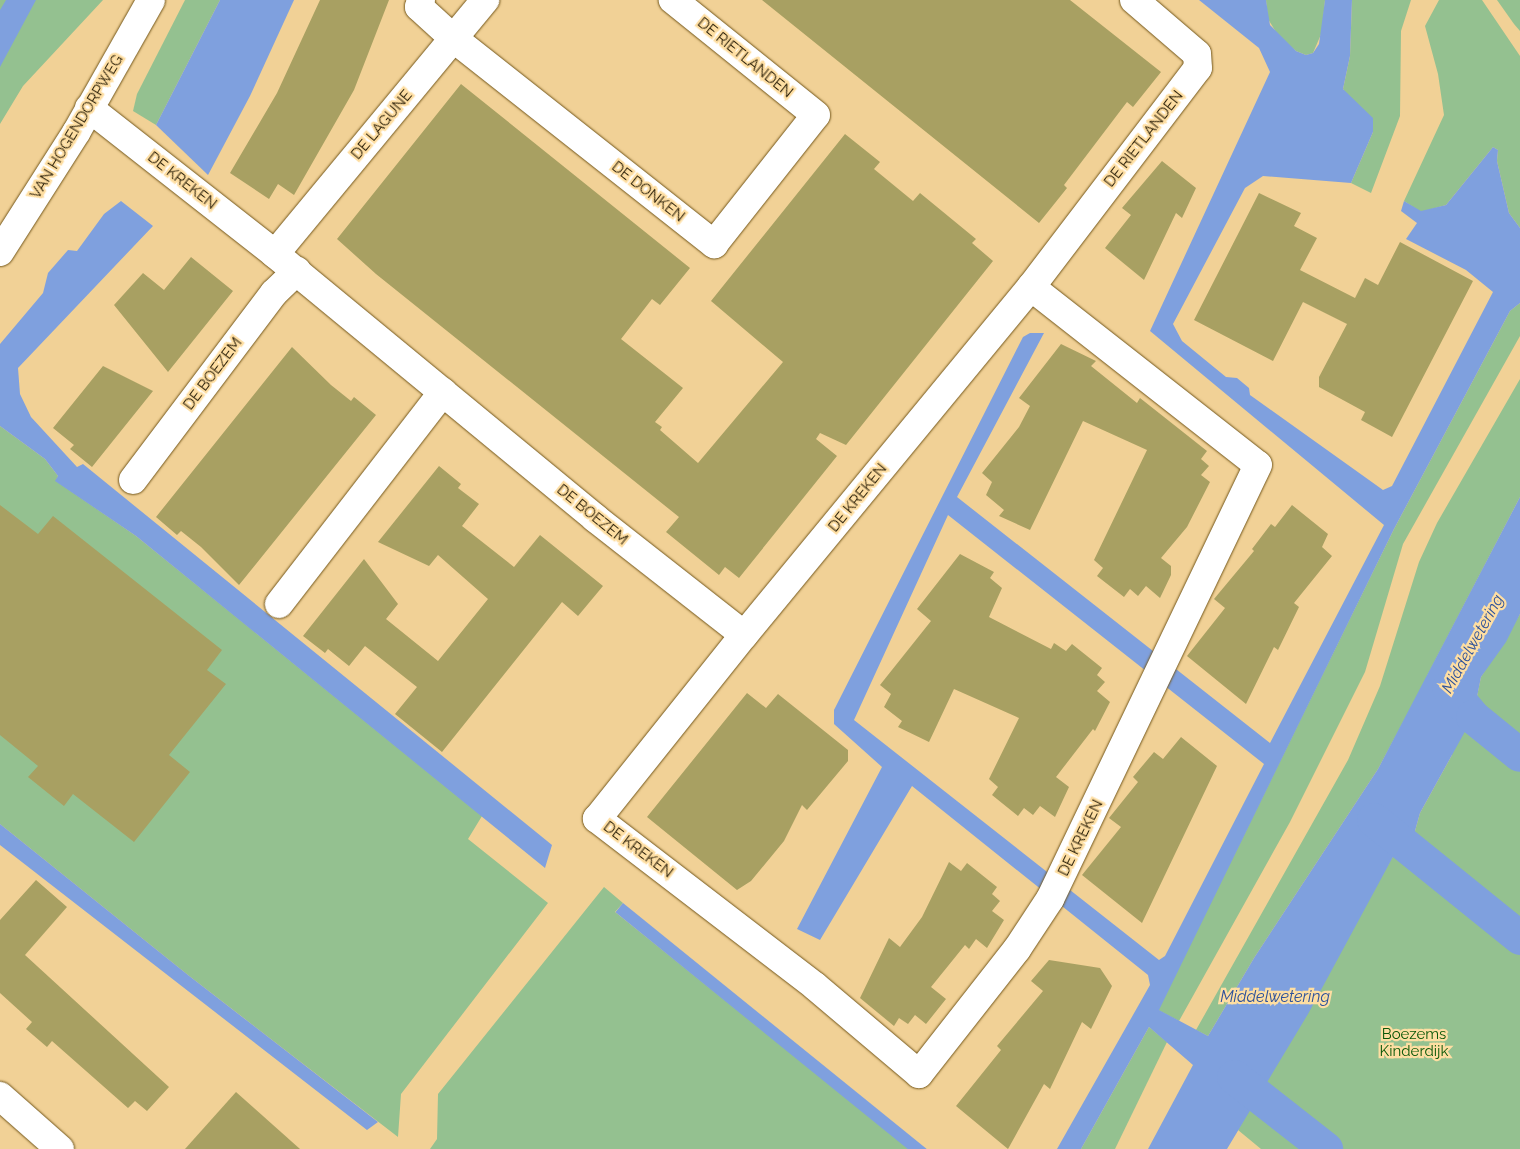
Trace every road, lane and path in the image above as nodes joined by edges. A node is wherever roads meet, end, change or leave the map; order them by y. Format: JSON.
{"nodes":[{"id":1,"x":151,"y":0,"type":"edge"},
{"id":2,"x":421,"y":0,"type":"edge"},
{"id":3,"x":485,"y":0,"type":"edge"},
{"id":4,"x":673,"y":0,"type":"edge"},
{"id":5,"x":1134,"y":0,"type":"edge"},
{"id":6,"x":454,"y":38,"type":"junction"},
{"id":7,"x":89,"y":108,"type":"junction"},
{"id":8,"x":816,"y":115,"type":"joint"},
{"id":9,"x":0,"y":252,"type":"edge"},
{"id":10,"x":276,"y":254,"type":"junction"},
{"id":11,"x":297,"y":271,"type":"junction"},
{"id":12,"x":1030,"y":287,"type":"junction"},
{"id":13,"x":443,"y":392,"type":"junction"},
{"id":14,"x":133,"y":480,"type":"dead end"},
{"id":15,"x":279,"y":604,"type":"dead end"},
{"id":16,"x":744,"y":635,"type":"junction"},
{"id":17,"x":0,"y":1096,"type":"edge"},
{"id":18,"x":60,"y":1149,"type":"edge"}],
"edges":[{"from":1,"to":7,"type":"street","name":"VAN HOGENDORPWEG"},
{"from":2,"to":6,"type":"street"},
{"from":3,"to":6,"type":"street"},
{"from":4,"to":8,"type":"street","name":"DE RIETLANDEN"},
{"from":5,"to":12,"type":"street","name":"DE RIETLANDEN"},
{"from":6,"to":8,"type":"street","name":"DE DONKEN"},
{"from":6,"to":10,"type":"street","name":"DE LAGUNE"},
{"from":7,"to":9,"type":"street","name":"VAN HOGENDORPWEG"},
{"from":7,"to":10,"type":"street","name":"DE KREKEN"},
{"from":10,"to":11,"type":"street","name":"DE BOEZEM"},
{"from":11,"to":13,"type":"street","name":"DE BOEZEM"},
{"from":11,"to":14,"type":"street","name":"DE BOEZEM"},
{"from":12,"to":16,"type":"street","name":"DE KREKEN"},
{"from":12,"to":16,"type":"street","name":"DE KREKEN"},
{"from":13,"to":15,"type":"street"},
{"from":13,"to":16,"type":"street","name":"DE BOEZEM"},
{"from":17,"to":18,"type":"street"}]}
